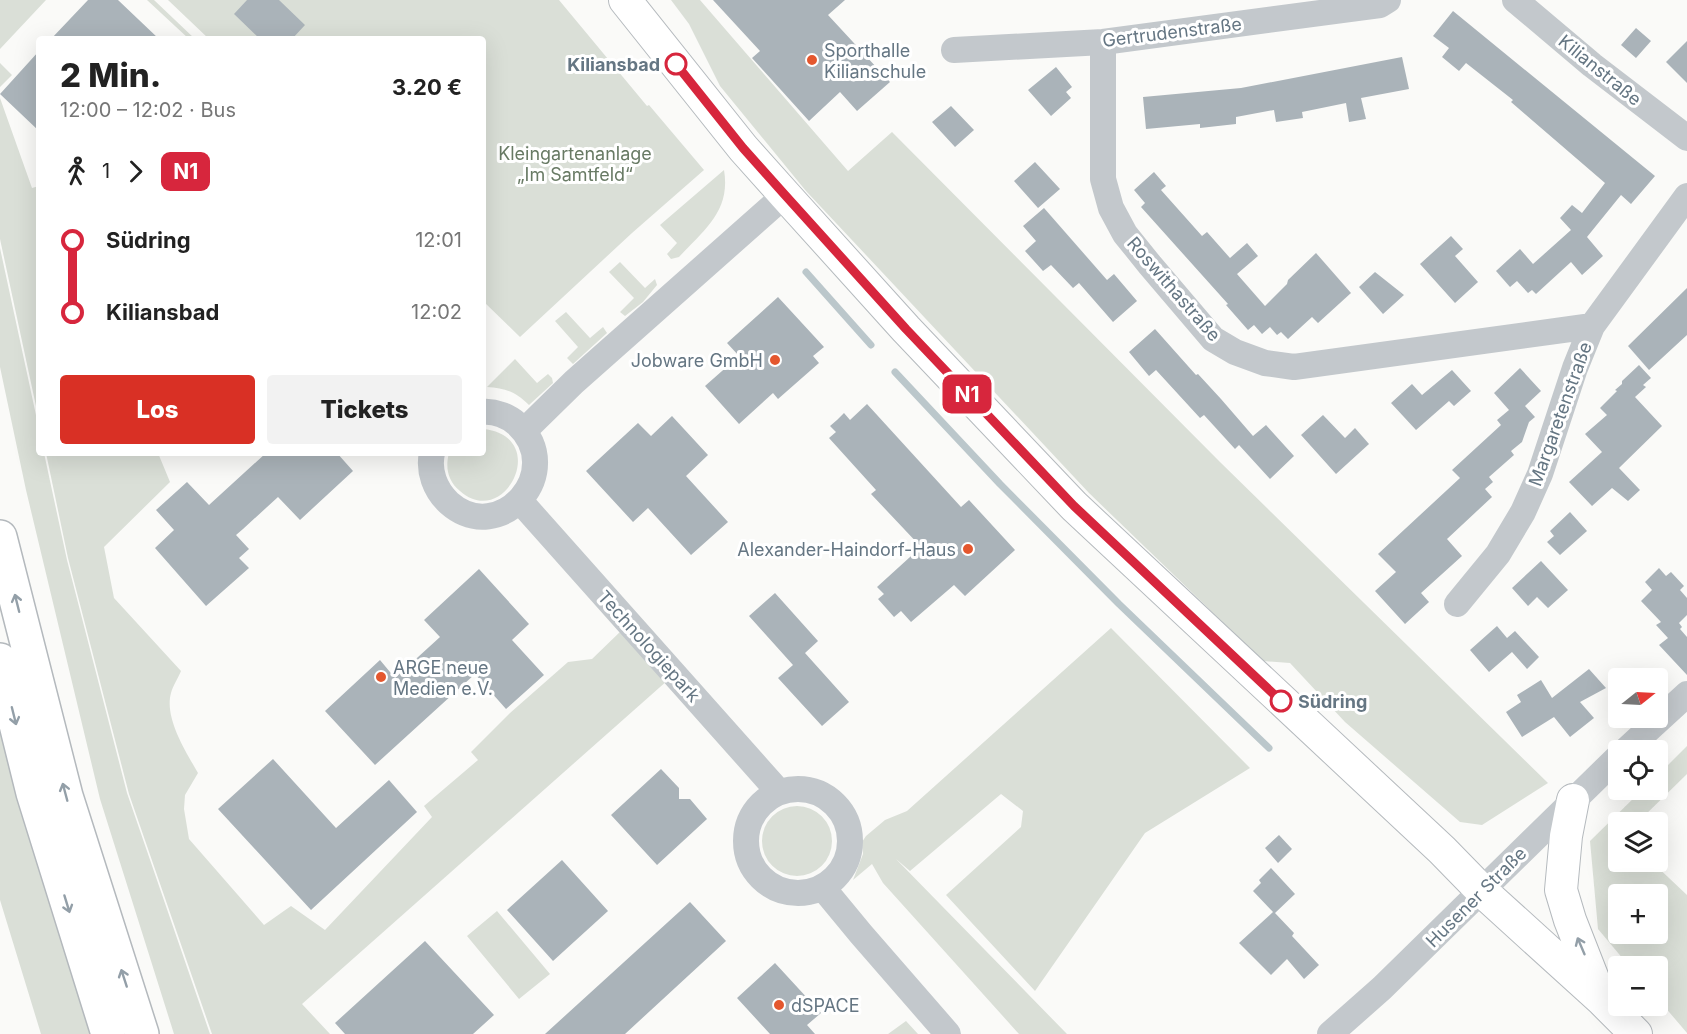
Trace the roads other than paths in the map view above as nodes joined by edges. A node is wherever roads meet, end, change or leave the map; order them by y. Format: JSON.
{"nodes":[{"id":1,"x":625,"y":0,"type":"edge"},
{"id":2,"x":1388,"y":0,"type":"edge"},
{"id":3,"x":1515,"y":0,"type":"edge"},
{"id":4,"x":1103,"y":42,"type":"junction"},
{"id":5,"x":954,"y":50,"type":"dead end"},
{"id":6,"x":1687,"y":138,"type":"edge"},
{"id":7,"x":785,"y":195,"type":"junction"},
{"id":8,"x":1687,"y":196,"type":"edge"},
{"id":9,"x":1592,"y":326,"type":"junction"},
{"id":10,"x":486,"y":412,"type":"edge"},
{"id":11,"x":524,"y":431,"type":"junction"},
{"id":12,"x":432,"y":456,"type":"edge"},
{"id":13,"x":520,"y":501,"type":"junction"},
{"id":14,"x":0,"y":537,"type":"edge"},
{"id":15,"x":1457,"y":604,"type":"dead end"},
{"id":16,"x":0,"y":660,"type":"edge"},
{"id":17,"x":1687,"y":694,"type":"edge"},
{"id":18,"x":1637,"y":740,"type":"edge"},
{"id":19,"x":1608,"y":767,"type":"edge"},
{"id":20,"x":779,"y":792,"type":"junction"},
{"id":21,"x":1573,"y":800,"type":"junction"},
{"id":22,"x":824,"y":888,"type":"junction"},
{"id":23,"x":1483,"y":892,"type":"junction"},
{"id":24,"x":1602,"y":1000,"type":"junction"},
{"id":25,"x":108,"y":1034,"type":"edge"},
{"id":26,"x":141,"y":1034,"type":"edge"},
{"id":27,"x":948,"y":1034,"type":"edge"},
{"id":28,"x":1330,"y":1034,"type":"edge"},
{"id":29,"x":1636,"y":1034,"type":"edge"}],
"edges":[{"from":1,"to":7,"type":"main road"},
{"from":2,"to":4,"type":"street","name":"Gertrudenstraße"},
{"from":3,"to":6,"type":"street","name":"Kilianstraße"},
{"from":4,"to":5,"type":"street","name":"Gertrudenstraße"},
{"from":4,"to":9,"type":"street","name":"Roswithastraße"},
{"from":7,"to":11,"type":"street"},
{"from":7,"to":23,"type":"main road"},
{"from":8,"to":9,"type":"street","name":"Margaretenstraße"},
{"from":9,"to":15,"type":"street","name":"Margaretenstraße"},
{"from":10,"to":11,"type":"street"},
{"from":11,"to":13,"type":"street"},
{"from":12,"to":13,"type":"street"},
{"from":13,"to":20,"type":"street","name":"Technologiepark"},
{"from":26,"to":14,"type":"highway","one_way":true},
{"from":16,"to":25,"type":"highway","one_way":true},
{"from":17,"to":18,"type":"street"},
{"from":19,"to":21,"type":"street","name":"Husener Straße"},
{"from":20,"to":22,"type":"street"},
{"from":20,"to":22,"type":"street"},
{"from":21,"to":23,"type":"street","name":"Husener Straße"},
{"from":24,"to":21,"type":"main road","one_way":true},
{"from":22,"to":27,"type":"street"},
{"from":23,"to":24,"type":"main road"},
{"from":23,"to":28,"type":"street","name":"Husener Straße"},
{"from":24,"to":29,"type":"main road"}]}
